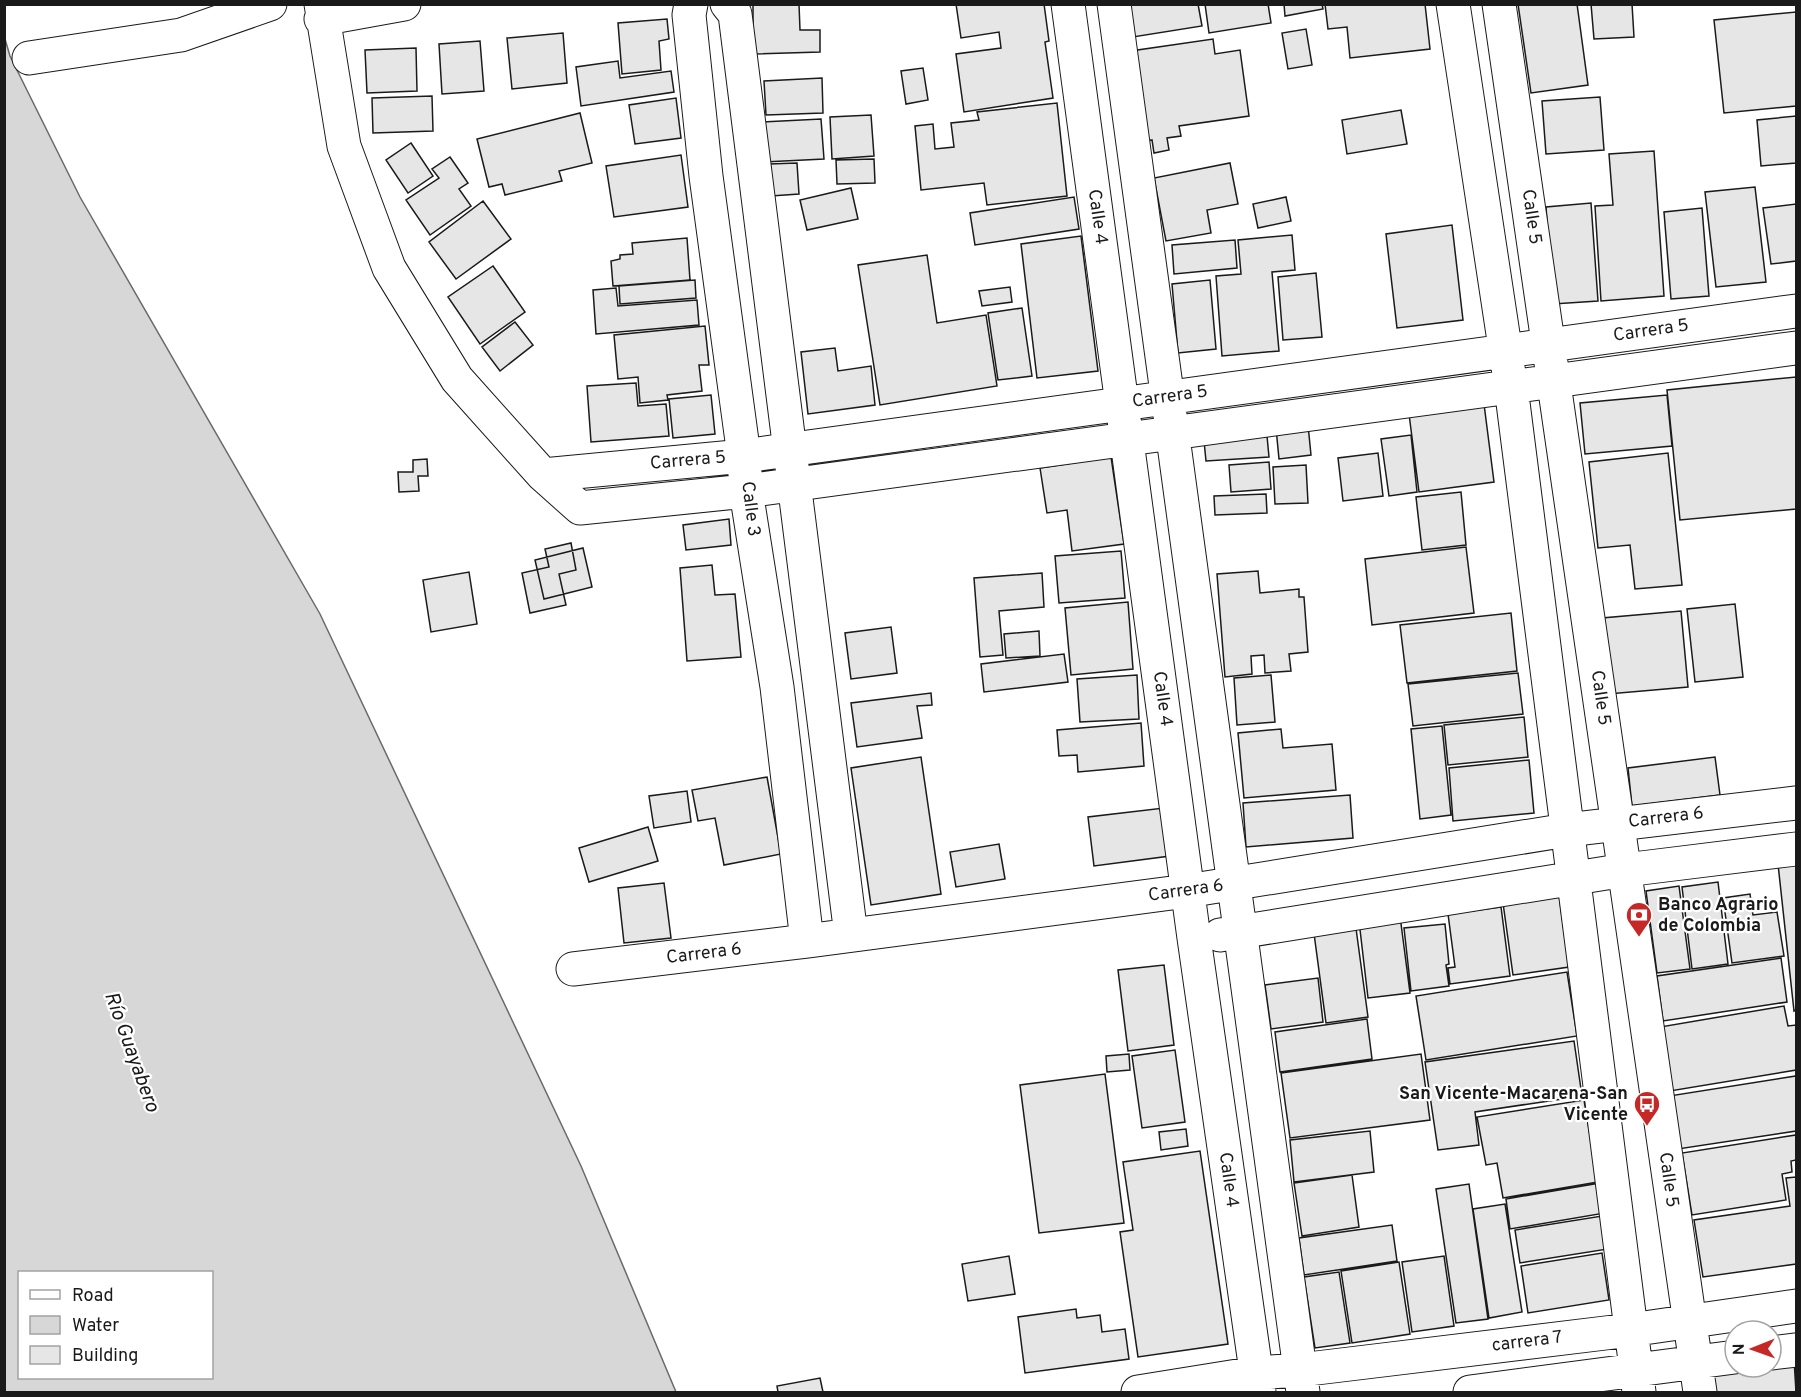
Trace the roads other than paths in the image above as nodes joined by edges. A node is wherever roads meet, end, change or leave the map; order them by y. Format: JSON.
{"nodes":[{"id":1,"x":270,"y":4,"type":"edge"},
{"id":2,"x":404,"y":4,"type":"edge"},
{"id":3,"x":692,"y":4,"type":"edge"},
{"id":4,"x":727,"y":4,"type":"edge"},
{"id":5,"x":1068,"y":4,"type":"edge"},
{"id":6,"x":1114,"y":4,"type":"edge"},
{"id":7,"x":1453,"y":4,"type":"edge"},
{"id":8,"x":1499,"y":4,"type":"edge"},
{"id":9,"x":321,"y":11,"type":"edge"},
{"id":10,"x":29,"y":58,"type":"dead end"},
{"id":11,"x":1797,"y":311,"type":"edge"},
{"id":12,"x":1549,"y":345,"type":"junction"},
{"id":13,"x":1797,"y":348,"type":"edge"},
{"id":14,"x":1505,"y":351,"type":"junction"},
{"id":15,"x":1555,"y":381,"type":"junction"},
{"id":16,"x":1511,"y":387,"type":"junction"},
{"id":17,"x":1167,"y":398,"type":"junction"},
{"id":18,"x":1122,"y":404,"type":"junction"},
{"id":19,"x":1172,"y":433,"type":"junction"},
{"id":20,"x":1127,"y":440,"type":"junction"},
{"id":21,"x":791,"y":449,"type":"junction"},
{"id":22,"x":744,"y":456,"type":"junction"},
{"id":23,"x":543,"y":475,"type":"junction"},
{"id":24,"x":795,"y":484,"type":"junction"},
{"id":25,"x":746,"y":491,"type":"junction"},
{"id":26,"x":1797,"y":803,"type":"edge"},
{"id":27,"x":1618,"y":824,"type":"junction"},
{"id":28,"x":1567,"y":830,"type":"junction"},
{"id":29,"x":1797,"y":849,"type":"edge"},
{"id":30,"x":1625,"y":870,"type":"junction"},
{"id":31,"x":1574,"y":879,"type":"junction"},
{"id":32,"x":1234,"y":884,"type":"junction"},
{"id":33,"x":1188,"y":891,"type":"junction"},
{"id":34,"x":1240,"y":933,"type":"junction"},
{"id":35,"x":850,"y":935,"type":"junction"},
{"id":36,"x":1194,"y":938,"type":"junction"},
{"id":37,"x":807,"y":941,"type":"junction"},
{"id":38,"x":573,"y":969,"type":"dead end"},
{"id":39,"x":1797,"y":1306,"type":"edge"},
{"id":40,"x":1688,"y":1322,"type":"junction"},
{"id":41,"x":1630,"y":1330,"type":"junction"},
{"id":42,"x":1723,"y":1363,"type":"edge"},
{"id":43,"x":1698,"y":1377,"type":"edge"},
{"id":44,"x":1301,"y":1381,"type":"edge"},
{"id":45,"x":1638,"y":1381,"type":"edge"},
{"id":46,"x":1257,"y":1383,"type":"edge"},
{"id":47,"x":1138,"y":1392,"type":"edge"},
{"id":48,"x":1470,"y":1392,"type":"edge"}],
"edges":[{"from":1,"to":10,"type":"street"},
{"from":2,"to":9,"type":"street"},
{"from":3,"to":22,"type":"street","name":"Calle 3"},
{"from":4,"to":21,"type":"street"},
{"from":5,"to":18,"type":"street","name":"Calle 4"},
{"from":6,"to":17,"type":"street"},
{"from":7,"to":14,"type":"street"},
{"from":8,"to":12,"type":"street","name":"Calle 5"},
{"from":9,"to":23,"type":"street"},
{"from":11,"to":12,"type":"street","name":"Carrera 5"},
{"from":12,"to":14,"type":"street","name":"Carrera 5"},
{"from":12,"to":15,"type":"street","name":"Calle 5"},
{"from":13,"to":15,"type":"street","name":"Carrera 5"},
{"from":14,"to":16,"type":"street"},
{"from":14,"to":17,"type":"street","name":"Carrera 5"},
{"from":15,"to":16,"type":"street","name":"Carrera 5"},
{"from":15,"to":27,"type":"street","name":"Calle 5"},
{"from":16,"to":19,"type":"street","name":"Carrera 5"},
{"from":16,"to":28,"type":"street"},
{"from":17,"to":18,"type":"street","name":"Carrera 5"},
{"from":17,"to":19,"type":"street"},
{"from":18,"to":20,"type":"street","name":"Calle 4"},
{"from":18,"to":21,"type":"street","name":"Carrera 5"},
{"from":19,"to":20,"type":"street","name":"Carrera 5"},
{"from":19,"to":32,"type":"street"},
{"from":20,"to":24,"type":"street","name":"Carrera 5"},
{"from":20,"to":33,"type":"street","name":"Calle 4"},
{"from":21,"to":22,"type":"street","name":"Carrera 5"},
{"from":21,"to":24,"type":"street"},
{"from":22,"to":23,"type":"street","name":"Carrera 5"},
{"from":22,"to":25,"type":"street","name":"Calle 3"},
{"from":23,"to":25,"type":"street","name":"Carrera 5"},
{"from":24,"to":25,"type":"street","name":"Carrera 5"},
{"from":24,"to":35,"type":"street"},
{"from":25,"to":37,"type":"street","name":"Calle 3"},
{"from":26,"to":27,"type":"street","name":"Carrera 6"},
{"from":27,"to":28,"type":"street","name":"Carrera 6"},
{"from":27,"to":30,"type":"street","name":"Calle 5"},
{"from":28,"to":31,"type":"street"},
{"from":28,"to":32,"type":"street","name":"Carrera 6"},
{"from":29,"to":30,"type":"street"},
{"from":30,"to":31,"type":"street"},
{"from":30,"to":40,"type":"street","name":"Calle 5"},
{"from":31,"to":34,"type":"street"},
{"from":31,"to":41,"type":"street"},
{"from":32,"to":33,"type":"street","name":"Carrera 6"},
{"from":32,"to":34,"type":"street"},
{"from":33,"to":35,"type":"street","name":"Carrera 6"},
{"from":33,"to":36,"type":"street","name":"Calle 4"},
{"from":34,"to":36,"type":"street"},
{"from":34,"to":44,"type":"street"},
{"from":35,"to":37,"type":"street","name":"Carrera 6"},
{"from":36,"to":46,"type":"street","name":"Calle 4"},
{"from":37,"to":38,"type":"street","name":"Carrera 6"},
{"from":39,"to":40,"type":"street","name":"carrera 7"},
{"from":40,"to":41,"type":"street","name":"carrera 7"},
{"from":40,"to":43,"type":"street","name":"Calle 5"},
{"from":41,"to":44,"type":"street","name":"carrera 7"},
{"from":41,"to":45,"type":"street"},
{"from":42,"to":43,"type":"street"},
{"from":43,"to":45,"type":"street"},
{"from":44,"to":46,"type":"street","name":"carrera 7"},
{"from":45,"to":48,"type":"street"},
{"from":46,"to":47,"type":"street","name":"carrera 7"}]}
